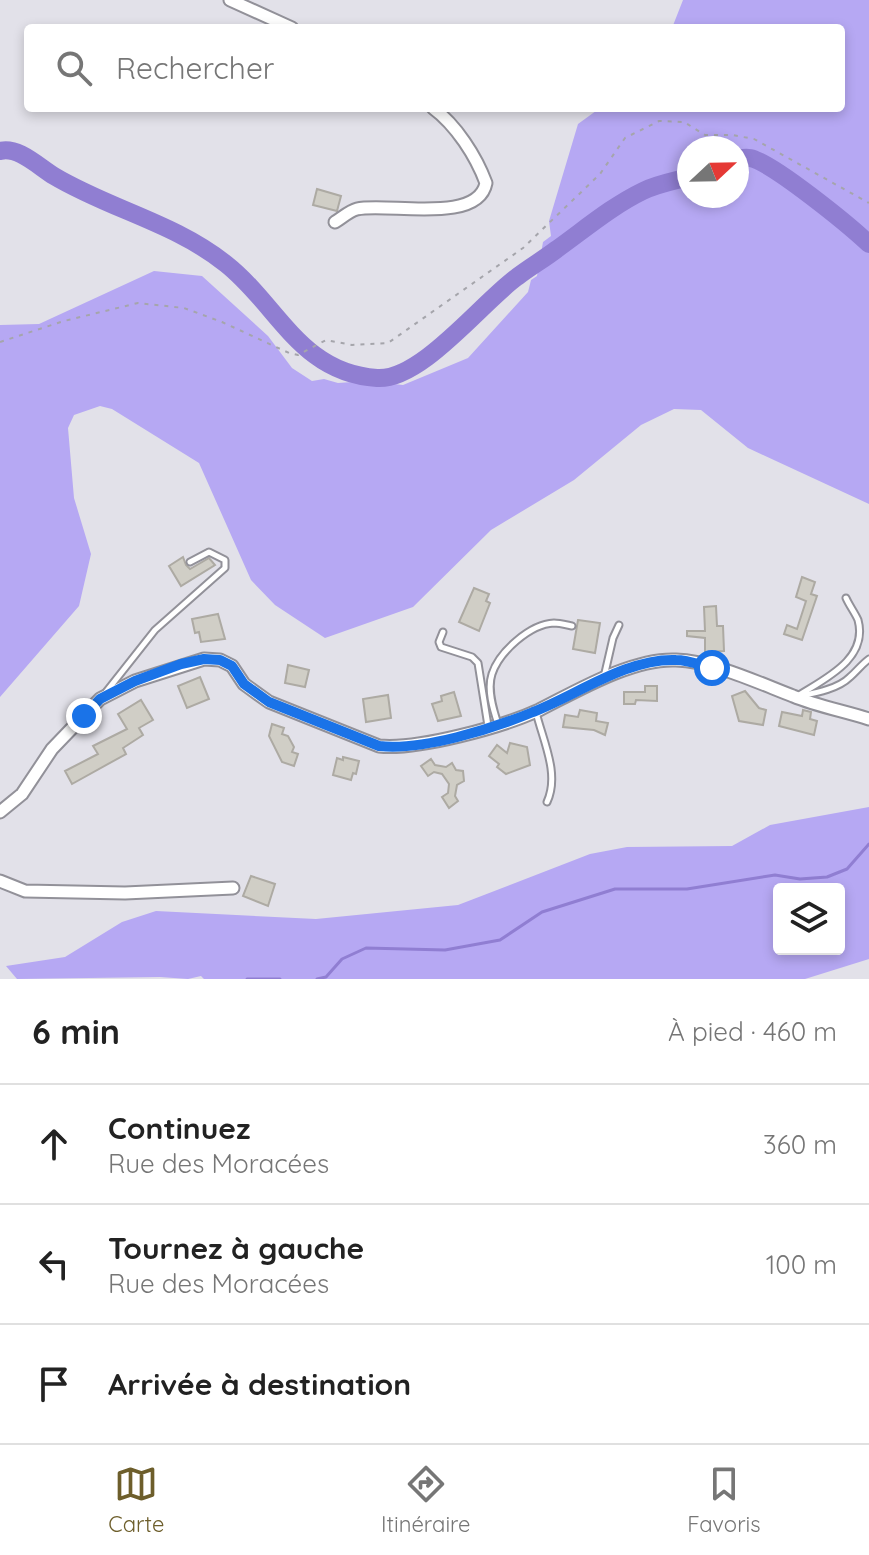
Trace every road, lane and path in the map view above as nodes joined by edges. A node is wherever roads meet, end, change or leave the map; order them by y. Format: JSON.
{"nodes":[{"id":1,"x":230,"y":0,"type":"edge"},
{"id":2,"x":283,"y":24,"type":"edge"},
{"id":3,"x":439,"y":112,"type":"edge"},
{"id":4,"x":869,"y":203,"type":"edge"},
{"id":5,"x":335,"y":222,"type":"dead end"},
{"id":6,"x":0,"y":342,"type":"edge"},
{"id":7,"x":190,"y":562,"type":"dead end"},
{"id":8,"x":846,"y":598,"type":"dead end"},
{"id":9,"x":619,"y":625,"type":"dead end"},
{"id":10,"x":572,"y":626,"type":"dead end"},
{"id":11,"x":443,"y":632,"type":"dead end"},
{"id":12,"x":869,"y":659,"type":"edge"},
{"id":13,"x":604,"y":678,"type":"junction"},
{"id":14,"x":795,"y":697,"type":"junction"},
{"id":15,"x":100,"y":699,"type":"junction"},
{"id":16,"x":535,"y":712,"type":"junction"},
{"id":17,"x":869,"y":719,"type":"edge"},
{"id":18,"x":493,"y":725,"type":"junction"},
{"id":19,"x":547,"y":802,"type":"dead end"},
{"id":20,"x":0,"y":812,"type":"edge"},
{"id":21,"x":0,"y":881,"type":"edge"},
{"id":22,"x":233,"y":888,"type":"dead end"}],
"edges":[{"from":1,"to":2,"type":"street"},
{"from":3,"to":5,"type":"street"},
{"from":4,"to":6,"type":"path"},
{"from":7,"to":15,"type":"lane"},
{"from":8,"to":14,"type":"lane"},
{"from":9,"to":13,"type":"lane"},
{"from":10,"to":18,"type":"lane"},
{"from":11,"to":18,"type":"lane"},
{"from":12,"to":14,"type":"lane"},
{"from":13,"to":14,"type":"street"},
{"from":13,"to":16,"type":"street"},
{"from":14,"to":17,"type":"street"},
{"from":15,"to":18,"type":"street"},
{"from":15,"to":20,"type":"street"},
{"from":16,"to":18,"type":"street"},
{"from":16,"to":19,"type":"lane"},
{"from":21,"to":22,"type":"street"}]}
